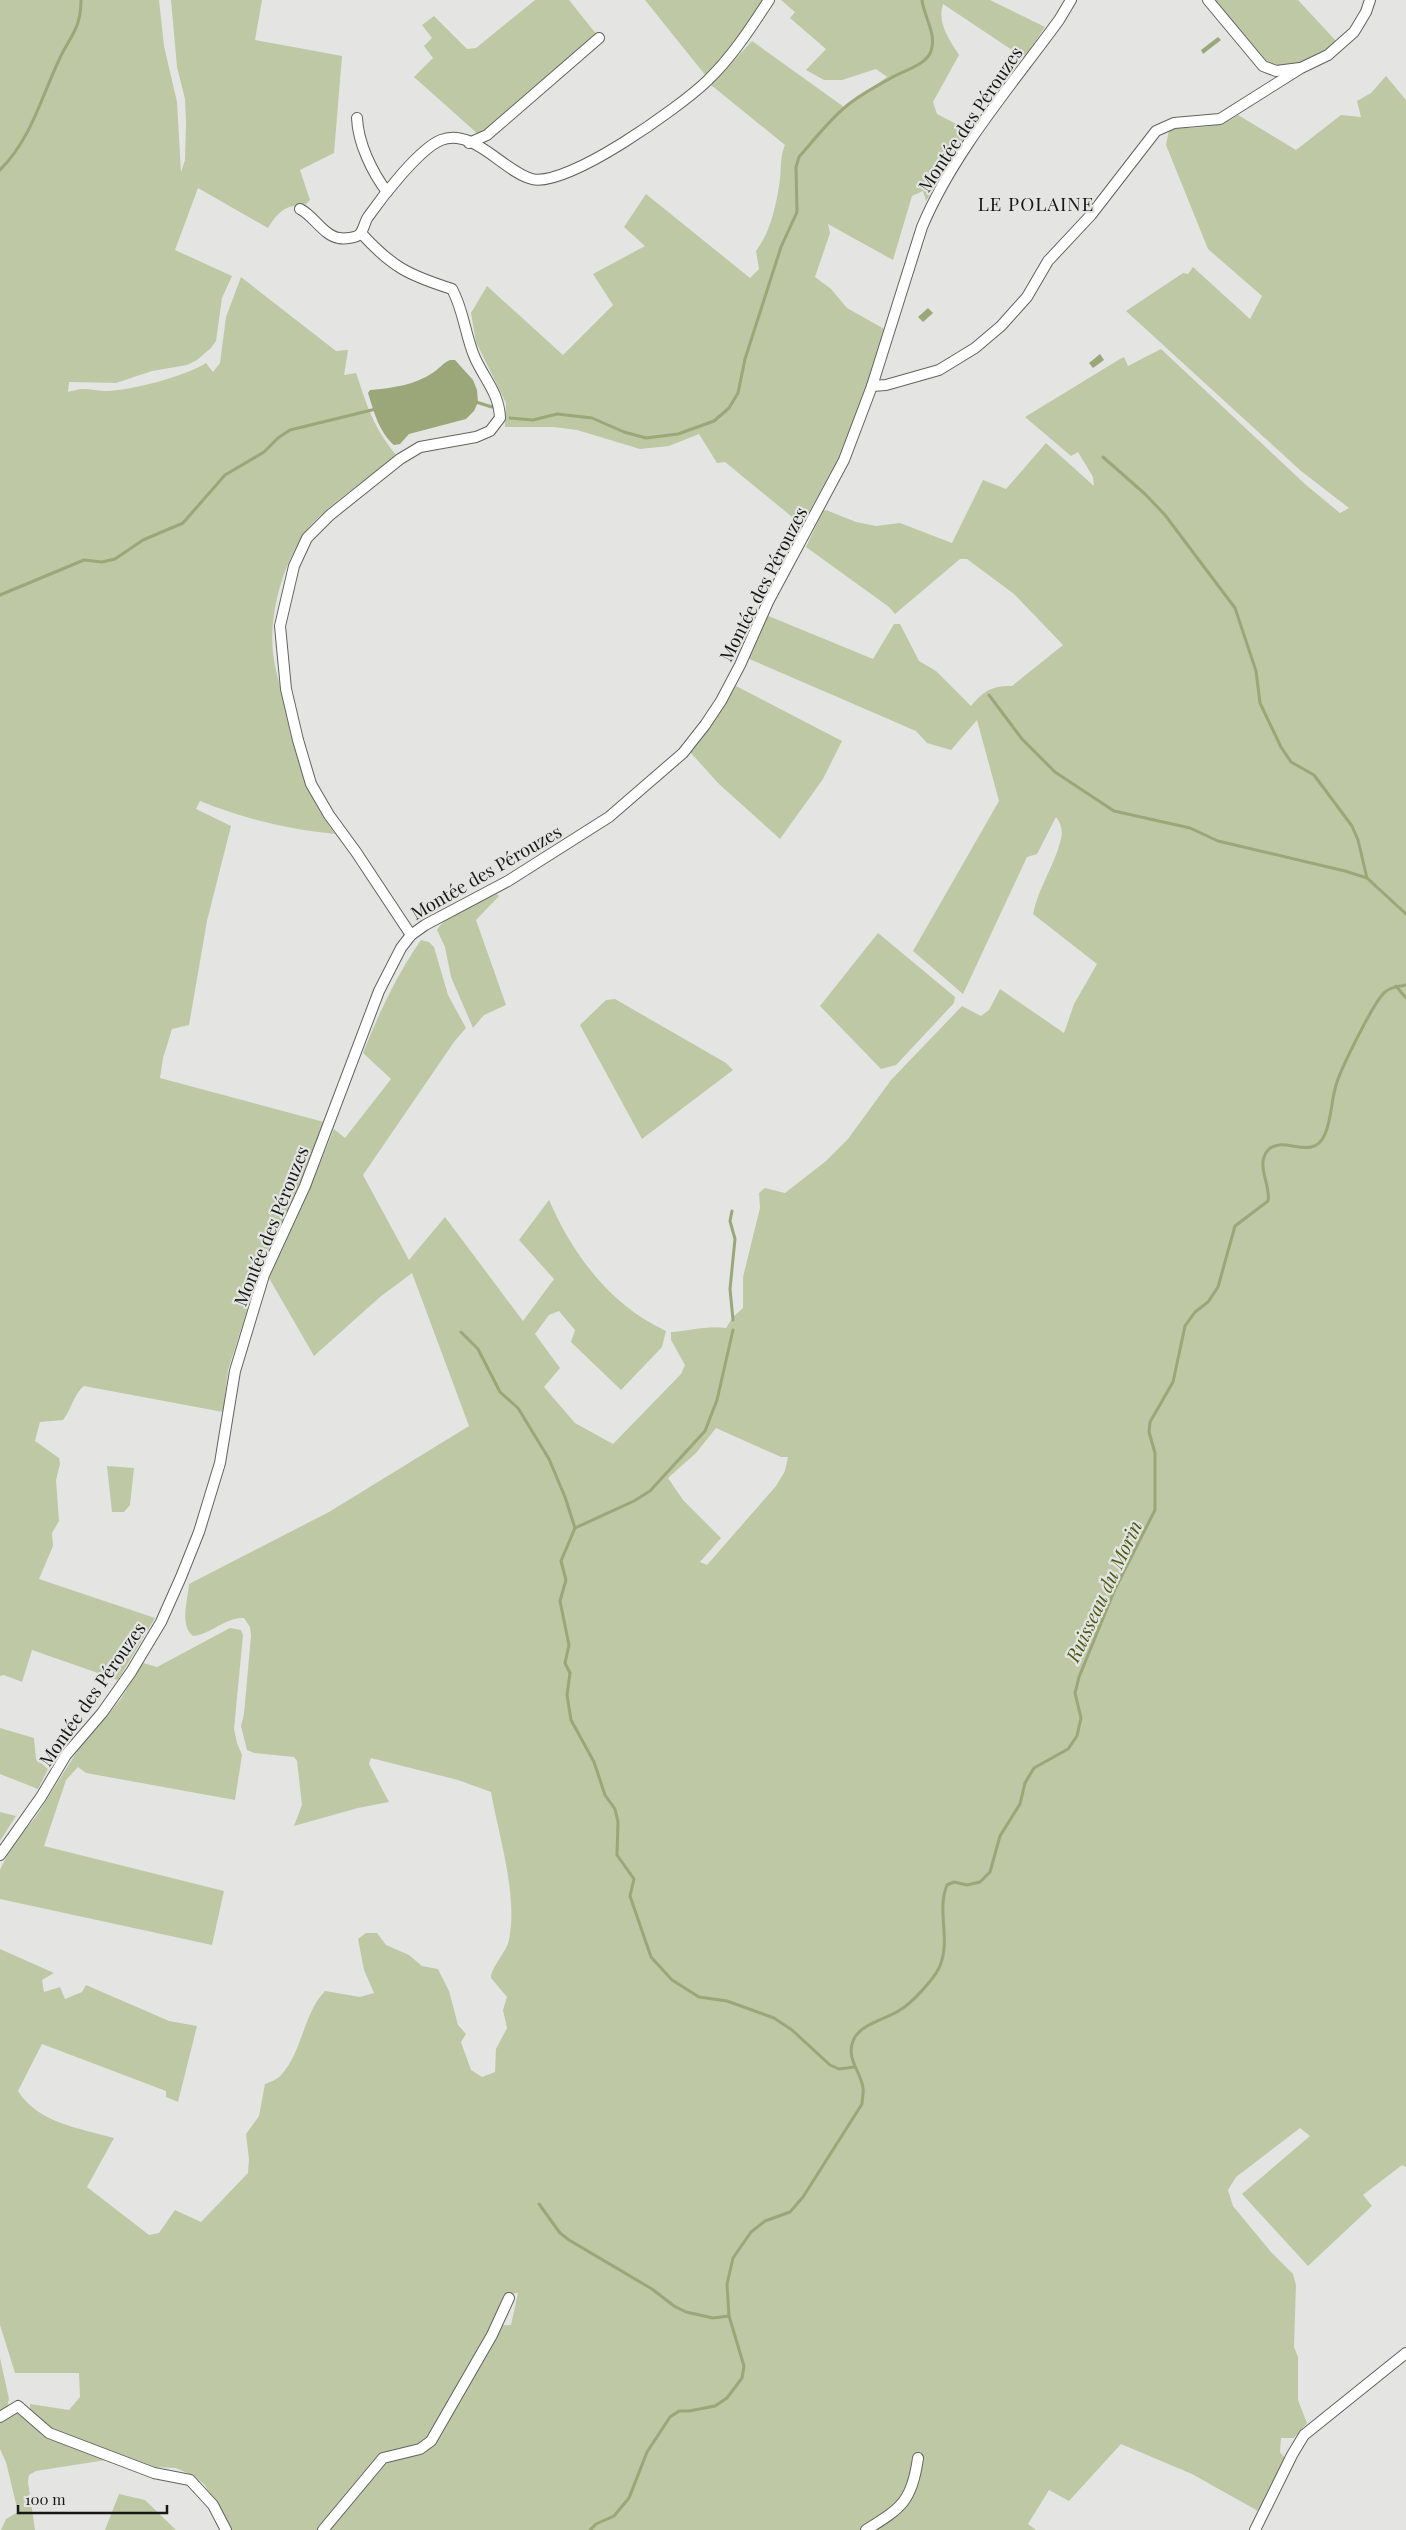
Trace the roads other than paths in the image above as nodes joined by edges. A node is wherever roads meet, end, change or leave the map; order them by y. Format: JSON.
{"nodes":[{"id":1,"x":769,"y":0,"type":"edge"},
{"id":2,"x":1071,"y":0,"type":"edge"},
{"id":3,"x":1208,"y":0,"type":"edge"},
{"id":4,"x":1370,"y":0,"type":"edge"},
{"id":5,"x":599,"y":38,"type":"dead end"},
{"id":6,"x":1301,"y":68,"type":"junction"},
{"id":7,"x":357,"y":118,"type":"dead end"},
{"id":8,"x":487,"y":135,"type":"junction"},
{"id":9,"x":469,"y":143,"type":"junction"},
{"id":10,"x":486,"y":150,"type":"junction"},
{"id":11,"x":387,"y":192,"type":"junction"},
{"id":12,"x":300,"y":209,"type":"dead end"},
{"id":13,"x":361,"y":233,"type":"junction"},
{"id":14,"x":872,"y":386,"type":"junction"},
{"id":15,"x":411,"y":935,"type":"junction"},
{"id":16,"x":0,"y":1855,"type":"edge"},
{"id":17,"x":509,"y":2298,"type":"dead end"},
{"id":18,"x":1406,"y":2353,"type":"edge"},
{"id":19,"x":0,"y":2417,"type":"edge"},
{"id":20,"x":918,"y":2458,"type":"dead end"},
{"id":21,"x":226,"y":2530,"type":"edge"},
{"id":22,"x":323,"y":2530,"type":"edge"},
{"id":23,"x":866,"y":2530,"type":"edge"},
{"id":24,"x":1255,"y":2530,"type":"edge"}],
"edges":[{"from":1,"to":10,"type":"street"},
{"from":2,"to":14,"type":"street","name":"Montée des Pérouzes"},
{"from":3,"to":6,"type":"street"},
{"from":4,"to":6,"type":"street"},
{"from":5,"to":8,"type":"street"},
{"from":6,"to":14,"type":"street"},
{"from":7,"to":11,"type":"street"},
{"from":8,"to":9,"type":"street"},
{"from":8,"to":10,"type":"street"},
{"from":9,"to":10,"type":"street"},
{"from":9,"to":11,"type":"street"},
{"from":11,"to":13,"type":"street"},
{"from":12,"to":13,"type":"street"},
{"from":13,"to":15,"type":"street"},
{"from":14,"to":15,"type":"street","name":"Montée des Pérouzes"},
{"from":15,"to":16,"type":"street","name":"Montée des Pérouzes"},
{"from":17,"to":22,"type":"street"},
{"from":18,"to":24,"type":"street"},
{"from":19,"to":21,"type":"street"},
{"from":20,"to":23,"type":"street"}]}
